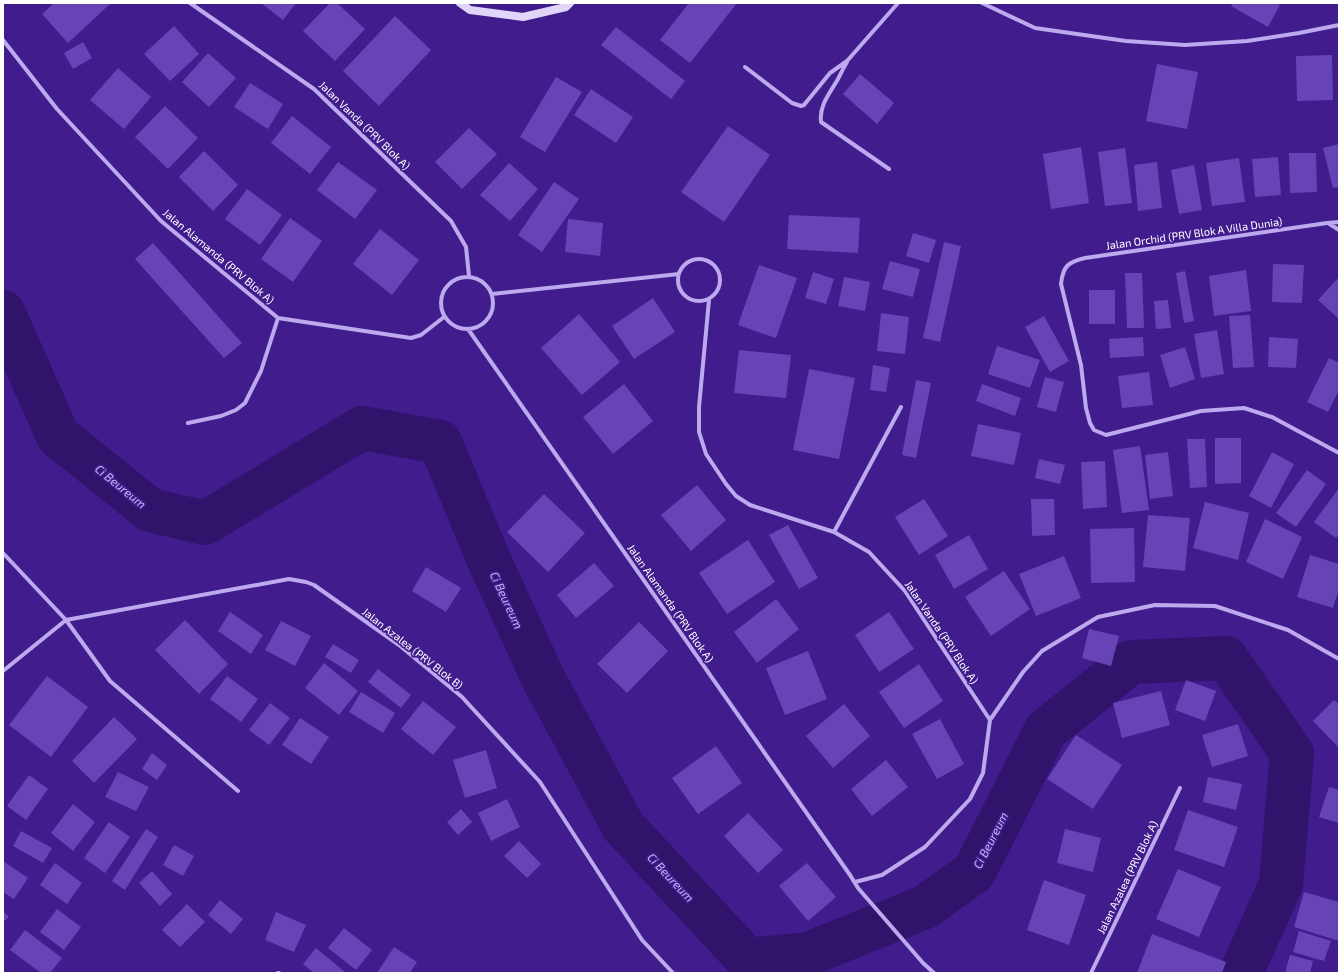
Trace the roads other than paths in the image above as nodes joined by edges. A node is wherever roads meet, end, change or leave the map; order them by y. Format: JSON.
{"nodes":[{"id":1,"x":190,"y":3,"type":"edge"},
{"id":2,"x":460,"y":3,"type":"edge"},
{"id":3,"x":570,"y":3,"type":"edge"},
{"id":4,"x":898,"y":3,"type":"edge"},
{"id":5,"x":982,"y":3,"type":"edge"},
{"id":6,"x":1339,"y":25,"type":"edge"},
{"id":7,"x":3,"y":40,"type":"edge"},
{"id":8,"x":847,"y":61,"type":"junction"},
{"id":9,"x":745,"y":67,"type":"dead end"},
{"id":10,"x":889,"y":169,"type":"dead end"},
{"id":11,"x":1339,"y":222,"type":"edge"},
{"id":12,"x":1328,"y":223,"type":"junction"},
{"id":13,"x":1339,"y":230,"type":"edge"},
{"id":14,"x":679,"y":274,"type":"junction"},
{"id":15,"x":469,"y":276,"type":"junction"},
{"id":16,"x":492,"y":294,"type":"junction"},
{"id":17,"x":709,"y":300,"type":"junction"},
{"id":18,"x":444,"y":317,"type":"junction"},
{"id":19,"x":278,"y":318,"type":"junction"},
{"id":20,"x":468,"y":329,"type":"junction"},
{"id":21,"x":901,"y":407,"type":"dead end"},
{"id":22,"x":188,"y":423,"type":"dead end"},
{"id":23,"x":1339,"y":453,"type":"edge"},
{"id":24,"x":834,"y":532,"type":"junction"},
{"id":25,"x":3,"y":554,"type":"edge"},
{"id":26,"x":66,"y":620,"type":"junction"},
{"id":27,"x":1339,"y":659,"type":"edge"},
{"id":28,"x":3,"y":671,"type":"edge"},
{"id":29,"x":990,"y":720,"type":"junction"},
{"id":30,"x":1180,"y":788,"type":"dead end"},
{"id":31,"x":238,"y":791,"type":"dead end"},
{"id":32,"x":855,"y":882,"type":"junction"},
{"id":33,"x":673,"y":973,"type":"edge"},
{"id":34,"x":934,"y":973,"type":"edge"},
{"id":35,"x":1091,"y":973,"type":"edge"}],
"edges":[{"from":1,"to":15,"type":"street","name":"Jalan Vanda (PRV Blok A)"},
{"from":2,"to":3,"type":"street"},
{"from":4,"to":8,"type":"street"},
{"from":5,"to":6,"type":"street"},
{"from":7,"to":19,"type":"street","name":"Jalan Alamanda (PRV Blok A)"},
{"from":8,"to":9,"type":"street"},
{"from":8,"to":10,"type":"street"},
{"from":11,"to":12,"type":"street","name":"Jalan Orchid (PRV Blok A Villa Dunia)"},
{"from":12,"to":13,"type":"street"},
{"from":12,"to":23,"type":"street","name":"Jalan Orchid (PRV Blok A Villa Dunia)"},
{"from":14,"to":16,"type":"street"},
{"from":14,"to":17,"type":"street"},
{"from":14,"to":17,"type":"street"},
{"from":15,"to":16,"type":"street"},
{"from":15,"to":18,"type":"street"},
{"from":16,"to":20,"type":"street"},
{"from":17,"to":24,"type":"street","name":"Jalan Vanda (PRV Blok A)"},
{"from":18,"to":19,"type":"street","name":"Jalan Alamanda (PRV Blok A)"},
{"from":18,"to":20,"type":"street"},
{"from":19,"to":22,"type":"street"},
{"from":20,"to":32,"type":"street","name":"Jalan Alamanda (PRV Blok A)"},
{"from":21,"to":24,"type":"street"},
{"from":24,"to":29,"type":"street","name":"Jalan Vanda (PRV Blok A)"},
{"from":25,"to":26,"type":"street"},
{"from":26,"to":28,"type":"street"},
{"from":26,"to":31,"type":"street"},
{"from":26,"to":33,"type":"street","name":"Jalan Azalea (PRV Blok B)"},
{"from":27,"to":29,"type":"street"},
{"from":29,"to":32,"type":"street"},
{"from":30,"to":35,"type":"street","name":"Jalan Azalea (PRV Blok A)"},
{"from":32,"to":34,"type":"street","name":"Jalan Alamanda (PRV Blok A)"}]}
